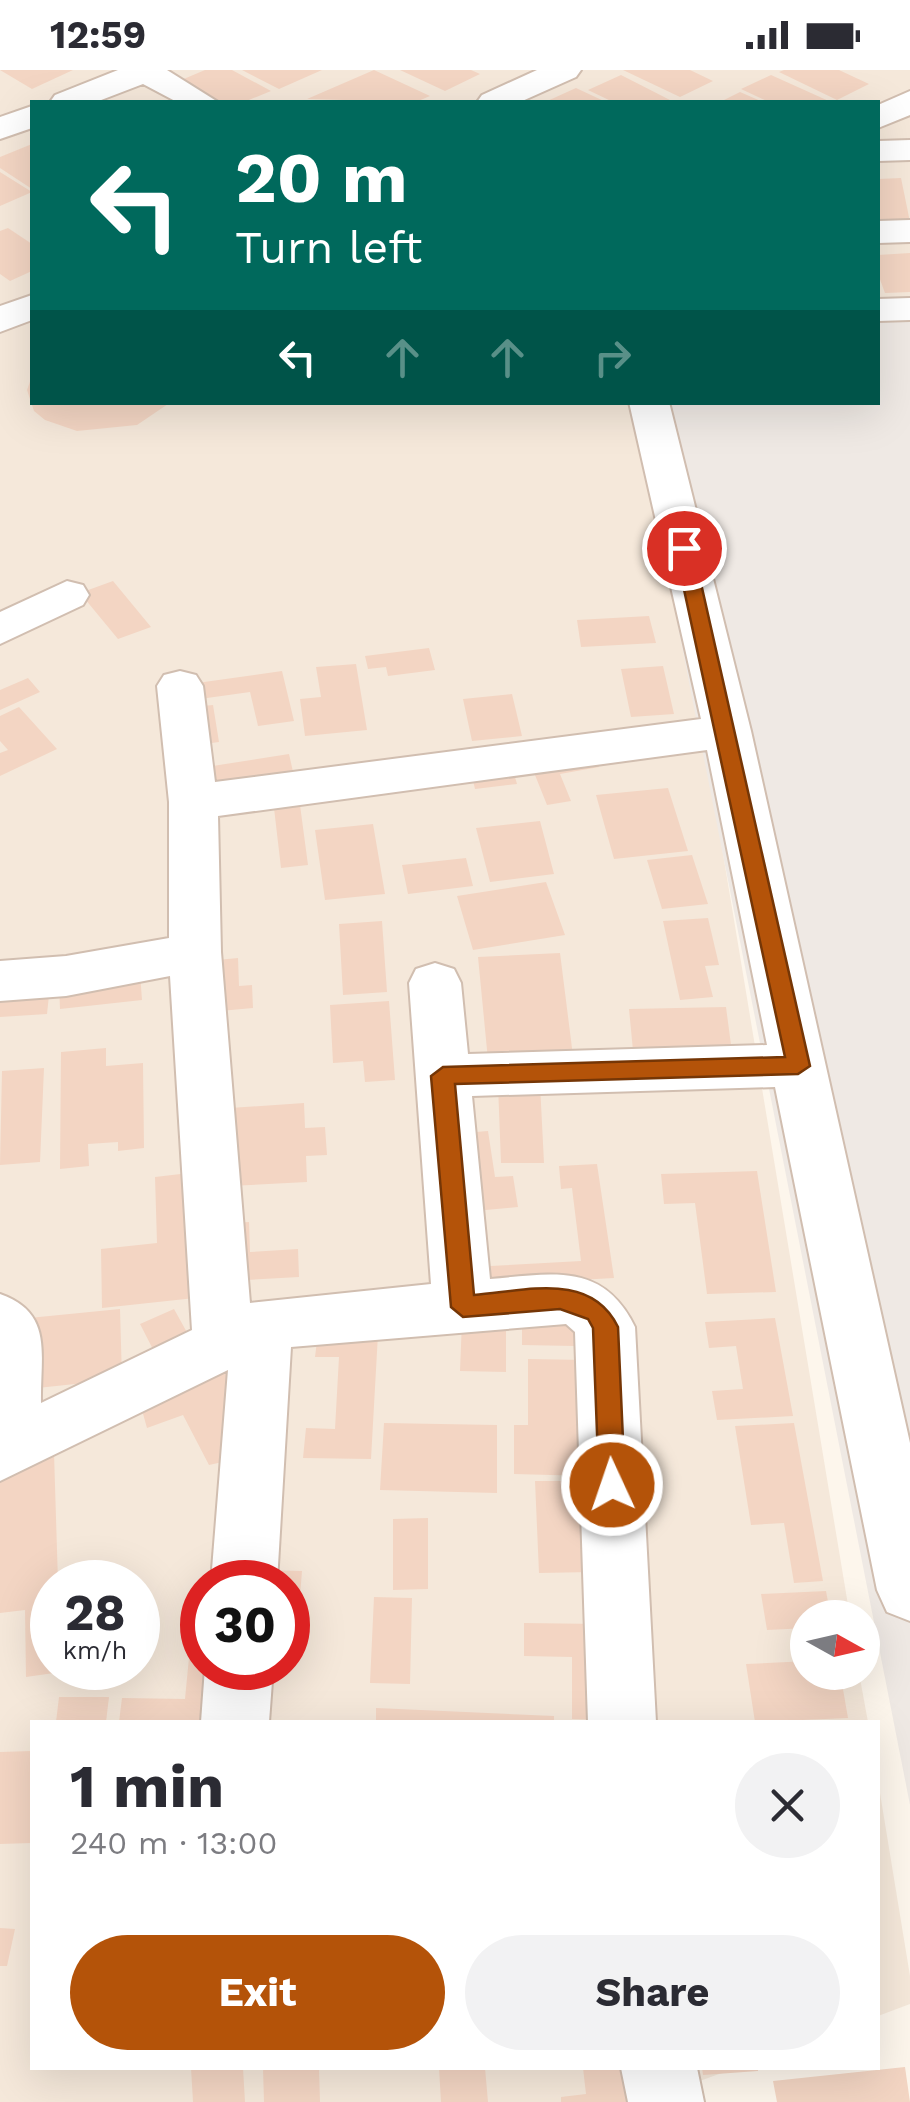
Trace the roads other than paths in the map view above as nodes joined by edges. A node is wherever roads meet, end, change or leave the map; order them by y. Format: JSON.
{"nodes":[{"id":1,"x":145,"y":70,"type":"edge"},
{"id":2,"x":564,"y":70,"type":"edge"},
{"id":3,"x":72,"y":100,"type":"edge"},
{"id":4,"x":198,"y":100,"type":"edge"},
{"id":5,"x":498,"y":100,"type":"edge"},
{"id":6,"x":910,"y":101,"type":"edge"},
{"id":7,"x":30,"y":117,"type":"edge"},
{"id":8,"x":880,"y":117,"type":"edge"},
{"id":9,"x":0,"y":129,"type":"edge"},
{"id":10,"x":880,"y":150,"type":"edge"},
{"id":11,"x":910,"y":150,"type":"edge"},
{"id":12,"x":910,"y":231,"type":"edge"},
{"id":13,"x":880,"y":232,"type":"edge"},
{"id":14,"x":30,"y":307,"type":"edge"},
{"id":15,"x":910,"y":309,"type":"edge"},
{"id":16,"x":880,"y":310,"type":"edge"},
{"id":17,"x":0,"y":320,"type":"edge"},
{"id":18,"x":650,"y":405,"type":"edge"},
{"id":19,"x":67,"y":595,"type":"dead end"},
{"id":20,"x":0,"y":630,"type":"edge"},
{"id":21,"x":180,"y":686,"type":"dead end"},
{"id":22,"x":728,"y":731,"type":"junction"},
{"id":23,"x":193,"y":802,"type":"junction"},
{"id":24,"x":195,"y":952,"type":"junction"},
{"id":25,"x":0,"y":981,"type":"edge"},
{"id":26,"x":435,"y":983,"type":"dead end"},
{"id":27,"x":798,"y":1066,"type":"junction"},
{"id":28,"x":443,"y":1076,"type":"junction"},
{"id":29,"x":463,"y":1307,"type":"junction"},
{"id":30,"x":0,"y":1319,"type":"edge"},
{"id":31,"x":243,"y":1335,"type":"junction"},
{"id":32,"x":6,"y":1451,"type":"edge"},
{"id":33,"x":244,"y":1560,"type":"edge"},
{"id":34,"x":910,"y":1590,"type":"edge"},
{"id":35,"x":237,"y":1690,"type":"edge"},
{"id":36,"x":235,"y":1720,"type":"edge"},
{"id":37,"x":622,"y":1720,"type":"edge"},
{"id":38,"x":659,"y":2070,"type":"edge"},
{"id":39,"x":666,"y":2102,"type":"edge"}],
"edges":[{"from":1,"to":3,"type":"street"},
{"from":1,"to":4,"type":"street"},
{"from":2,"to":5,"type":"street"},
{"from":6,"to":8,"type":"street"},
{"from":7,"to":9,"type":"street"},
{"from":10,"to":11,"type":"street"},
{"from":12,"to":13,"type":"street"},
{"from":14,"to":17,"type":"street"},
{"from":15,"to":16,"type":"street"},
{"from":18,"to":22,"type":"street"},
{"from":19,"to":20,"type":"street"},
{"from":21,"to":23,"type":"street"},
{"from":22,"to":23,"type":"street"},
{"from":22,"to":27,"type":"street"},
{"from":23,"to":24,"type":"street"},
{"from":24,"to":25,"type":"street"},
{"from":24,"to":31,"type":"street"},
{"from":26,"to":28,"type":"street"},
{"from":27,"to":28,"type":"street"},
{"from":27,"to":34,"type":"street"},
{"from":28,"to":29,"type":"street"},
{"from":29,"to":31,"type":"street"},
{"from":29,"to":37,"type":"street"},
{"from":30,"to":32,"type":"street"},
{"from":31,"to":32,"type":"street"},
{"from":31,"to":33,"type":"street"},
{"from":35,"to":36,"type":"street"},
{"from":38,"to":39,"type":"street"}]}
